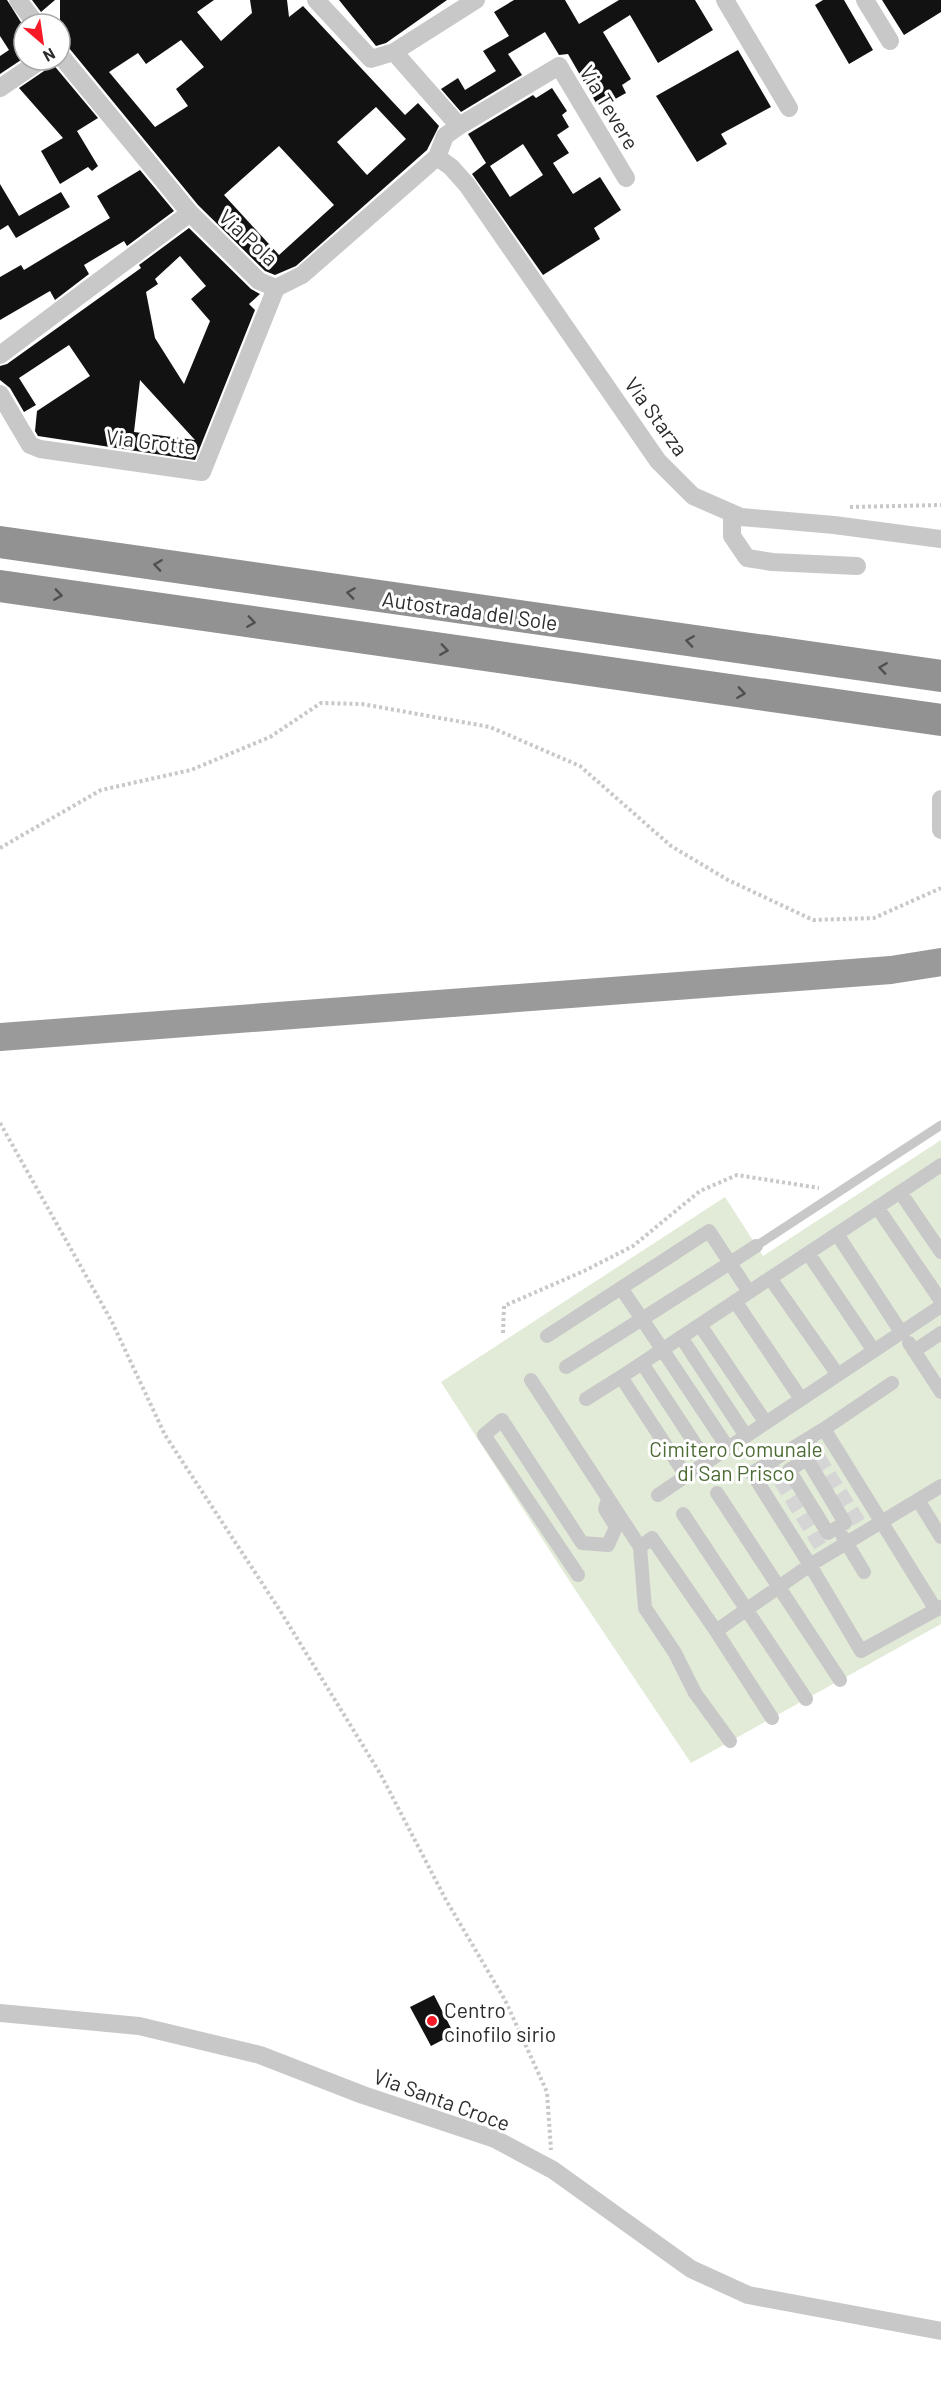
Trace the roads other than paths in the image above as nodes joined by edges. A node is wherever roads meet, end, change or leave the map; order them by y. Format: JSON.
{"nodes":[{"id":1,"x":316,"y":0,"type":"edge"},
{"id":2,"x":476,"y":0,"type":"edge"},
{"id":3,"x":725,"y":0,"type":"edge"},
{"id":4,"x":865,"y":0,"type":"edge"},
{"id":5,"x":890,"y":41,"type":"dead end"},
{"id":6,"x":394,"y":52,"type":"junction"},
{"id":7,"x":72,"y":70,"type":"edge"},
{"id":8,"x":23,"y":72,"type":"edge"},
{"id":9,"x":0,"y":88,"type":"edge"},
{"id":10,"x":789,"y":108,"type":"dead end"},
{"id":11,"x":459,"y":126,"type":"junction"},
{"id":12,"x":437,"y":157,"type":"junction"},
{"id":13,"x":626,"y":178,"type":"dead end"},
{"id":14,"x":190,"y":213,"type":"junction"},
{"id":15,"x":276,"y":288,"type":"junction"},
{"id":16,"x":0,"y":355,"type":"edge"},
{"id":17,"x":0,"y":394,"type":"edge"},
{"id":18,"x":732,"y":513,"type":"junction"},
{"id":19,"x":941,"y":539,"type":"edge"},
{"id":20,"x":0,"y":542,"type":"edge"},
{"id":21,"x":856,"y":566,"type":"dead end"},
{"id":22,"x":0,"y":586,"type":"edge"},
{"id":23,"x":941,"y":676,"type":"edge"},
{"id":24,"x":941,"y":720,"type":"edge"},
{"id":25,"x":941,"y":800,"type":"edge"},
{"id":26,"x":941,"y":830,"type":"edge"},
{"id":27,"x":941,"y":962,"type":"edge"},
{"id":28,"x":0,"y":1037,"type":"edge"},
{"id":29,"x":941,"y":1125,"type":"edge"},
{"id":30,"x":939,"y":1171,"type":"edge"},
{"id":31,"x":900,"y":1192,"type":"junction"},
{"id":32,"x":878,"y":1207,"type":"junction"},
{"id":33,"x":837,"y":1234,"type":"junction"},
{"id":34,"x":756,"y":1246,"type":"joint"},
{"id":35,"x":941,"y":1252,"type":"edge"},
{"id":36,"x":808,"y":1253,"type":"junction"},
{"id":37,"x":730,"y":1263,"type":"junction"},
{"id":38,"x":771,"y":1278,"type":"junction"},
{"id":39,"x":621,"y":1288,"type":"junction"},
{"id":40,"x":749,"y":1292,"type":"junction"},
{"id":41,"x":735,"y":1301,"type":"junction"},
{"id":42,"x":941,"y":1303,"type":"edge"},
{"id":43,"x":642,"y":1320,"type":"junction"},
{"id":44,"x":700,"y":1324,"type":"junction"},
{"id":45,"x":941,"y":1333,"type":"edge"},
{"id":46,"x":547,"y":1336,"type":"dead end"},
{"id":47,"x":681,"y":1337,"type":"junction"},
{"id":48,"x":908,"y":1342,"type":"junction"},
{"id":49,"x":662,"y":1349,"type":"junction"},
{"id":50,"x":874,"y":1351,"type":"junction"},
{"id":51,"x":642,"y":1363,"type":"junction"},
{"id":52,"x":566,"y":1367,"type":"dead end"},
{"id":53,"x":838,"y":1375,"type":"junction"},
{"id":54,"x":621,"y":1377,"type":"junction"},
{"id":55,"x":531,"y":1380,"type":"dead end"},
{"id":56,"x":938,"y":1382,"type":"edge"},
{"id":57,"x":892,"y":1383,"type":"dead end"},
{"id":58,"x":586,"y":1399,"type":"dead end"},
{"id":59,"x":801,"y":1399,"type":"junction"},
{"id":60,"x":766,"y":1423,"type":"junction"},
{"id":61,"x":824,"y":1429,"type":"junction"},
{"id":62,"x":746,"y":1436,"type":"junction"},
{"id":63,"x":728,"y":1448,"type":"junction"},
{"id":64,"x":789,"y":1450,"type":"junction"},
{"id":65,"x":707,"y":1462,"type":"junction"},
{"id":66,"x":798,"y":1465,"type":"junction"},
{"id":67,"x":686,"y":1476,"type":"junction"},
{"id":68,"x":940,"y":1488,"type":"edge"},
{"id":69,"x":717,"y":1493,"type":"dead end"},
{"id":70,"x":658,"y":1495,"type":"dead end"},
{"id":71,"x":608,"y":1499,"type":"junction"},
{"id":72,"x":918,"y":1500,"type":"junction"},
{"id":73,"x":683,"y":1514,"type":"dead end"},
{"id":74,"x":881,"y":1522,"type":"junction"},
{"id":75,"x":837,"y":1528,"type":"junction"},
{"id":76,"x":941,"y":1537,"type":"edge"},
{"id":77,"x":846,"y":1543,"type":"junction"},
{"id":78,"x":640,"y":1547,"type":"junction"},
{"id":79,"x":810,"y":1565,"type":"junction"},
{"id":80,"x":864,"y":1572,"type":"dead end"},
{"id":81,"x":578,"y":1575,"type":"dead end"},
{"id":82,"x":779,"y":1587,"type":"junction"},
{"id":83,"x":939,"y":1608,"type":"edge"},
{"id":84,"x":747,"y":1609,"type":"junction"},
{"id":85,"x":716,"y":1631,"type":"junction"},
{"id":86,"x":840,"y":1680,"type":"dead end"},
{"id":87,"x":806,"y":1699,"type":"dead end"},
{"id":88,"x":772,"y":1718,"type":"dead end"},
{"id":89,"x":730,"y":1741,"type":"dead end"},
{"id":90,"x":0,"y":2013,"type":"edge"},
{"id":91,"x":941,"y":2331,"type":"edge"}],
"edges":[{"from":1,"to":6,"type":"street"},
{"from":2,"to":6,"type":"street"},
{"from":3,"to":10,"type":"street"},
{"from":4,"to":5,"type":"street"},
{"from":6,"to":11,"type":"street"},
{"from":7,"to":14,"type":"street","name":"Via Pola"},
{"from":8,"to":9,"type":"street"},
{"from":11,"to":12,"type":"street","name":"Via Pola"},
{"from":11,"to":13,"type":"street","name":"Via Tevere"},
{"from":12,"to":15,"type":"street","name":"Via Pola"},
{"from":12,"to":18,"type":"street","name":"Via Starza"},
{"from":14,"to":15,"type":"street","name":"Via Pola"},
{"from":14,"to":16,"type":"street"},
{"from":15,"to":17,"type":"street","name":"Via Grotte"},
{"from":18,"to":19,"type":"street","name":"Via Starza"},
{"from":18,"to":21,"type":"street"},
{"from":23,"to":20,"type":"highway","name":"Autostrada del Sole","one_way":true},
{"from":22,"to":24,"type":"highway","name":"Autostrada del Sole","one_way":true},
{"from":25,"to":26,"type":"street"},
{"from":27,"to":28,"type":"highway"},
{"from":29,"to":34,"type":"lane"},
{"from":30,"to":31,"type":"street"},
{"from":31,"to":32,"type":"street"},
{"from":31,"to":35,"type":"street"},
{"from":32,"to":33,"type":"street"},
{"from":32,"to":42,"type":"street"},
{"from":33,"to":36,"type":"street"},
{"from":33,"to":48,"type":"street"},
{"from":34,"to":37,"type":"street"},
{"from":36,"to":38,"type":"street"},
{"from":36,"to":50,"type":"street"},
{"from":37,"to":39,"type":"street"},
{"from":37,"to":40,"type":"street"},
{"from":37,"to":43,"type":"street"},
{"from":38,"to":40,"type":"street"},
{"from":38,"to":53,"type":"street"},
{"from":39,"to":43,"type":"street"},
{"from":39,"to":46,"type":"street"},
{"from":40,"to":41,"type":"street"},
{"from":41,"to":44,"type":"street"},
{"from":41,"to":59,"type":"street"},
{"from":42,"to":48,"type":"street"},
{"from":43,"to":49,"type":"street"},
{"from":43,"to":52,"type":"street"},
{"from":44,"to":47,"type":"street"},
{"from":44,"to":60,"type":"street"},
{"from":45,"to":48,"type":"street"},
{"from":47,"to":49,"type":"street"},
{"from":47,"to":62,"type":"street"},
{"from":48,"to":50,"type":"street"},
{"from":48,"to":56,"type":"street"},
{"from":49,"to":51,"type":"street"},
{"from":49,"to":63,"type":"street"},
{"from":50,"to":53,"type":"street"},
{"from":51,"to":54,"type":"street"},
{"from":51,"to":65,"type":"street"},
{"from":53,"to":59,"type":"street"},
{"from":54,"to":58,"type":"street"},
{"from":54,"to":67,"type":"street"},
{"from":55,"to":71,"type":"street"},
{"from":57,"to":61,"type":"street"},
{"from":59,"to":60,"type":"street"},
{"from":60,"to":62,"type":"street"},
{"from":61,"to":64,"type":"street"},
{"from":61,"to":74,"type":"street"},
{"from":62,"to":63,"type":"street"},
{"from":63,"to":65,"type":"street"},
{"from":64,"to":66,"type":"street"},
{"from":64,"to":79,"type":"street"},
{"from":65,"to":67,"type":"street"},
{"from":66,"to":75,"type":"street"},
{"from":66,"to":75,"type":"street"},
{"from":67,"to":70,"type":"street"},
{"from":68,"to":72,"type":"street"},
{"from":69,"to":82,"type":"street"},
{"from":71,"to":78,"type":"street"},
{"from":71,"to":81,"type":"street"},
{"from":72,"to":74,"type":"street"},
{"from":72,"to":76,"type":"street"},
{"from":73,"to":84,"type":"street"},
{"from":74,"to":77,"type":"street"},
{"from":74,"to":83,"type":"street"},
{"from":75,"to":77,"type":"street"},
{"from":77,"to":79,"type":"street"},
{"from":77,"to":80,"type":"street"},
{"from":78,"to":85,"type":"street"},
{"from":78,"to":89,"type":"street"},
{"from":79,"to":82,"type":"street"},
{"from":79,"to":83,"type":"street"},
{"from":82,"to":84,"type":"street"},
{"from":82,"to":86,"type":"street"},
{"from":84,"to":85,"type":"street"},
{"from":84,"to":87,"type":"street"},
{"from":85,"to":88,"type":"street"},
{"from":90,"to":91,"type":"street","name":"Via Santa Croce"}]}
